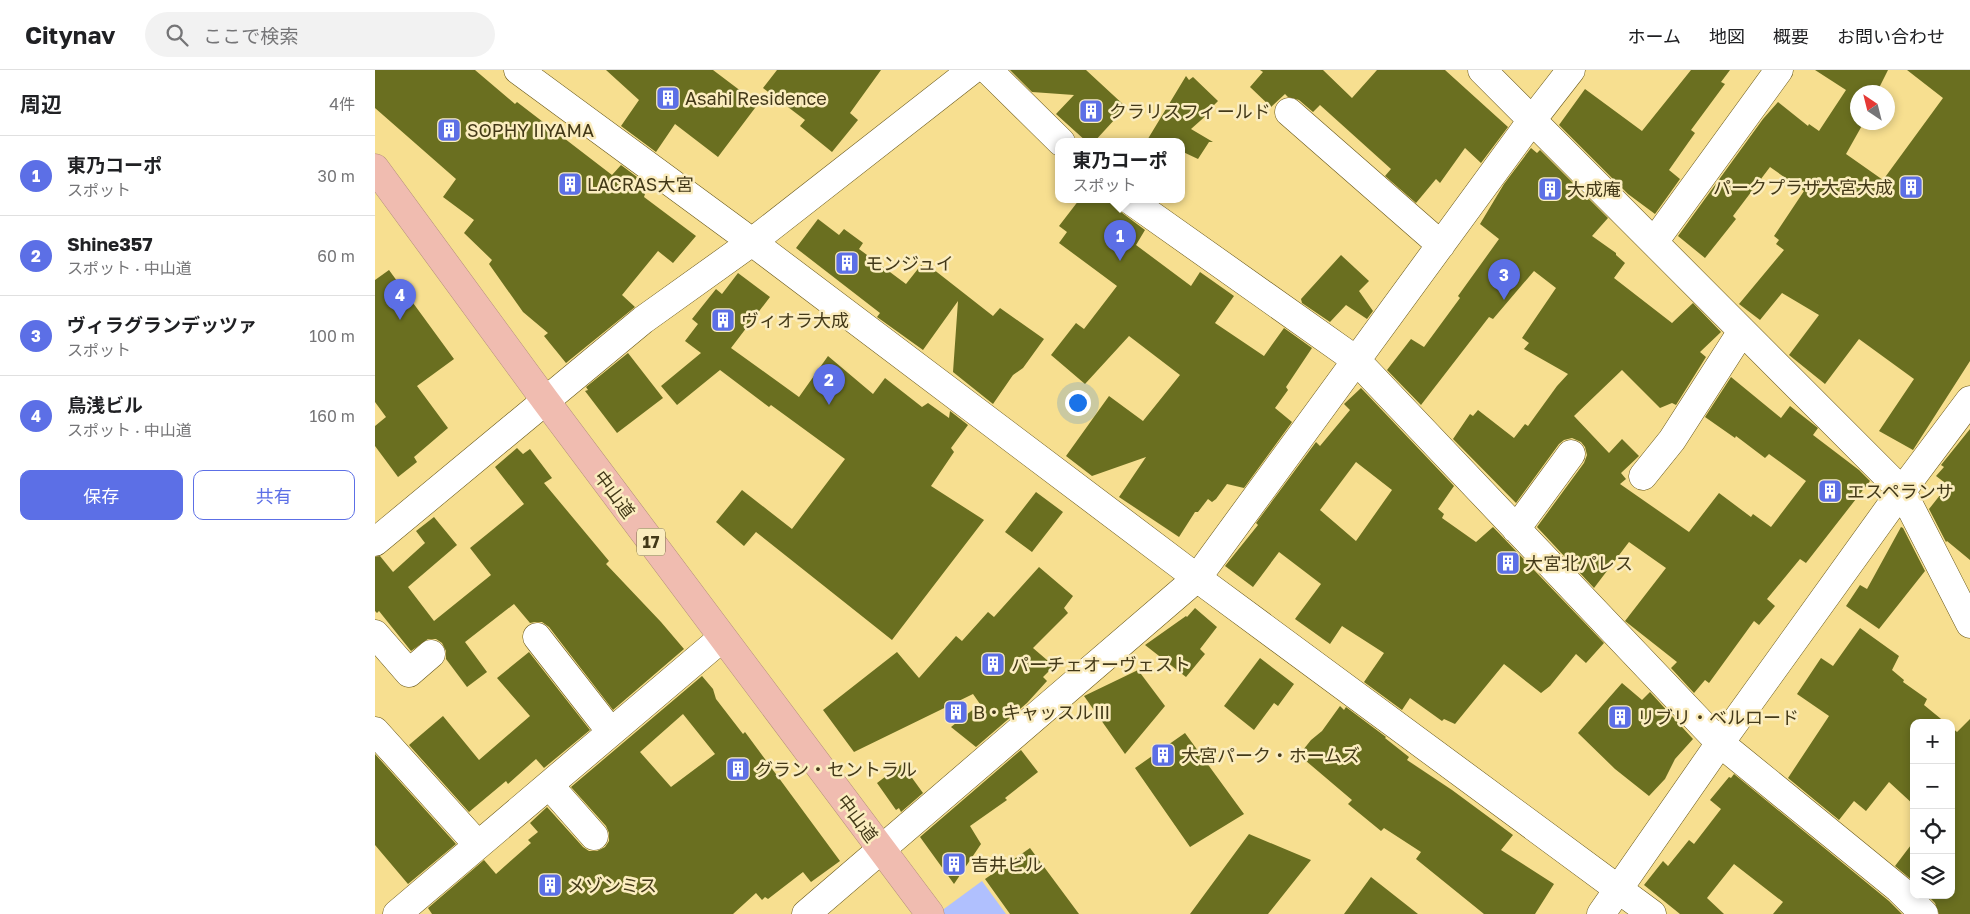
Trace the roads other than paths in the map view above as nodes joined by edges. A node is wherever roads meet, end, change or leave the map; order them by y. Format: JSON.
{"nodes":[{"id":1,"x":517,"y":70,"type":"edge"},
{"id":2,"x":972,"y":70,"type":"edge"},
{"id":3,"x":988,"y":70,"type":"edge"},
{"id":4,"x":1482,"y":70,"type":"edge"},
{"id":5,"x":1571,"y":70,"type":"edge"},
{"id":6,"x":1779,"y":70,"type":"edge"},
{"id":7,"x":1289,"y":112,"type":"dead end"},
{"id":8,"x":1532,"y":120,"type":"junction"},
{"id":9,"x":1057,"y":138,"type":"edge"},
{"id":10,"x":375,"y":168,"type":"edge"},
{"id":11,"x":1134,"y":203,"type":"edge"},
{"id":12,"x":751,"y":242,"type":"junction"},
{"id":13,"x":1654,"y":242,"type":"junction"},
{"id":14,"x":1441,"y":245,"type":"junction"},
{"id":15,"x":1743,"y":332,"type":"junction"},
{"id":16,"x":1356,"y":360,"type":"junction"},
{"id":17,"x":545,"y":400,"type":"junction"},
{"id":18,"x":1970,"y":400,"type":"edge"},
{"id":19,"x":1571,"y":454,"type":"dead end"},
{"id":20,"x":1643,"y":476,"type":"dead end"},
{"id":21,"x":1902,"y":491,"type":"junction"},
{"id":22,"x":1516,"y":529,"type":"junction"},
{"id":23,"x":375,"y":542,"type":"edge"},
{"id":24,"x":1197,"y":578,"type":"junction"},
{"id":25,"x":1970,"y":624,"type":"edge"},
{"id":26,"x":375,"y":634,"type":"edge"},
{"id":27,"x":537,"y":637,"type":"dead end"},
{"id":28,"x":722,"y":638,"type":"junction"},
{"id":29,"x":431,"y":654,"type":"dead end"},
{"id":30,"x":375,"y":730,"type":"edge"},
{"id":31,"x":611,"y":732,"type":"junction"},
{"id":32,"x":1720,"y":743,"type":"junction"},
{"id":33,"x":549,"y":785,"type":"junction"},
{"id":34,"x":594,"y":836,"type":"dead end"},
{"id":35,"x":478,"y":845,"type":"junction"},
{"id":36,"x":882,"y":850,"type":"junction"},
{"id":37,"x":1618,"y":887,"type":"junction"},
{"id":38,"x":397,"y":914,"type":"edge"},
{"id":39,"x":806,"y":914,"type":"edge"},
{"id":40,"x":930,"y":914,"type":"edge"},
{"id":41,"x":1601,"y":914,"type":"edge"},
{"id":42,"x":1652,"y":914,"type":"edge"},
{"id":43,"x":1924,"y":914,"type":"edge"}],
"edges":[{"from":1,"to":12,"type":"street"},
{"from":2,"to":12,"type":"street"},
{"from":3,"to":9,"type":"street"},
{"from":4,"to":8,"type":"street"},
{"from":5,"to":8,"type":"street"},
{"from":6,"to":13,"type":"street"},
{"from":7,"to":14,"type":"street"},
{"from":8,"to":13,"type":"street"},
{"from":8,"to":14,"type":"street"},
{"from":10,"to":17,"type":"highway","name":"中山道","number":"17"},
{"from":11,"to":16,"type":"street"},
{"from":12,"to":17,"type":"street"},
{"from":12,"to":24,"type":"street"},
{"from":13,"to":15,"type":"street"},
{"from":14,"to":16,"type":"street"},
{"from":15,"to":20,"type":"street"},
{"from":15,"to":21,"type":"street"},
{"from":16,"to":22,"type":"street"},
{"from":16,"to":24,"type":"street"},
{"from":17,"to":23,"type":"street"},
{"from":17,"to":28,"type":"highway","name":"中山道","number":"17"},
{"from":18,"to":21,"type":"street"},
{"from":19,"to":22,"type":"street"},
{"from":21,"to":25,"type":"street"},
{"from":21,"to":32,"type":"street"},
{"from":22,"to":32,"type":"street"},
{"from":24,"to":36,"type":"street"},
{"from":24,"to":37,"type":"street"},
{"from":26,"to":29,"type":"street"},
{"from":27,"to":31,"type":"street"},
{"from":28,"to":31,"type":"street"},
{"from":28,"to":36,"type":"highway","name":"中山道","number":"17"},
{"from":30,"to":35,"type":"street"},
{"from":31,"to":33,"type":"street"},
{"from":32,"to":37,"type":"street"},
{"from":32,"to":43,"type":"street"},
{"from":33,"to":34,"type":"street"},
{"from":33,"to":35,"type":"street"},
{"from":35,"to":38,"type":"street"},
{"from":36,"to":39,"type":"street"},
{"from":36,"to":40,"type":"highway","name":"中山道","number":"17"},
{"from":37,"to":41,"type":"street"},
{"from":37,"to":42,"type":"street"}]}
